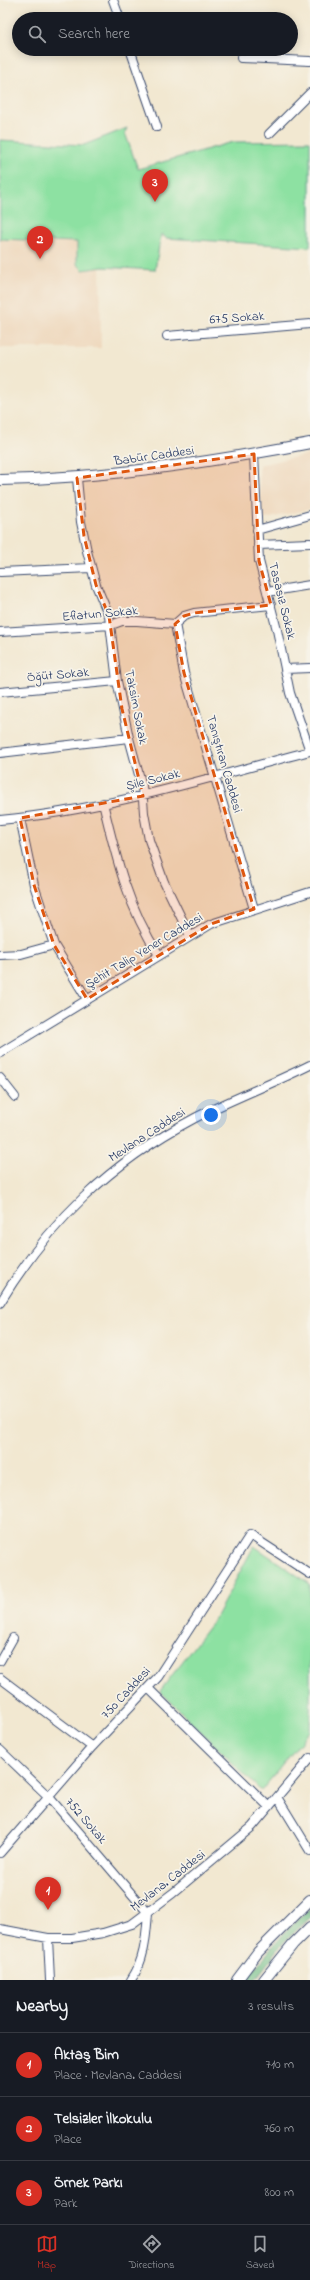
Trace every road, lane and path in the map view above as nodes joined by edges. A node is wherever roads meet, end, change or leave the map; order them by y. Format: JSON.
{"nodes":[{"id":1,"x":113,"y":0,"type":"edge"},
{"id":2,"x":117,"y":12,"type":"edge"},
{"id":3,"x":132,"y":56,"type":"edge"},
{"id":4,"x":241,"y":58,"type":"dead end"},
{"id":5,"x":310,"y":60,"type":"edge"},
{"id":6,"x":310,"y":93,"type":"edge"},
{"id":7,"x":157,"y":127,"type":"dead end"},
{"id":8,"x":269,"y":134,"type":"dead end"},
{"id":9,"x":310,"y":324,"type":"edge"},
{"id":10,"x":167,"y":336,"type":"dead end"},
{"id":11,"x":310,"y":442,"type":"edge"},
{"id":12,"x":254,"y":454,"type":"junction"},
{"id":13,"x":77,"y":478,"type":"junction"},
{"id":14,"x":0,"y":480,"type":"edge"},
{"id":15,"x":310,"y":515,"type":"edge"},
{"id":16,"x":257,"y":530,"type":"junction"},
{"id":17,"x":310,"y":543,"type":"edge"},
{"id":18,"x":258,"y":545,"type":"junction"},
{"id":19,"x":91,"y":568,"type":"junction"},
{"id":20,"x":0,"y":572,"type":"edge"},
{"id":21,"x":310,"y":585,"type":"edge"},
{"id":22,"x":267,"y":592,"type":"junction"},
{"id":23,"x":271,"y":605,"type":"junction"},
{"id":24,"x":175,"y":624,"type":"junction"},
{"id":25,"x":111,"y":625,"type":"junction"},
{"id":26,"x":0,"y":632,"type":"edge"},
{"id":27,"x":310,"y":668,"type":"edge"},
{"id":28,"x":285,"y":669,"type":"junction"},
{"id":29,"x":117,"y":681,"type":"junction"},
{"id":30,"x":0,"y":692,"type":"edge"},
{"id":31,"x":129,"y":738,"type":"junction"},
{"id":32,"x":310,"y":751,"type":"edge"},
{"id":33,"x":0,"y":753,"type":"edge"},
{"id":34,"x":215,"y":776,"type":"junction"},
{"id":35,"x":143,"y":796,"type":"junction"},
{"id":36,"x":103,"y":803,"type":"junction"},
{"id":37,"x":20,"y":818,"type":"junction"},
{"id":38,"x":0,"y":820,"type":"edge"},
{"id":39,"x":310,"y":892,"type":"edge"},
{"id":40,"x":254,"y":909,"type":"junction"},
{"id":41,"x":190,"y":936,"type":"junction"},
{"id":42,"x":54,"y":945,"type":"junction"},
{"id":43,"x":0,"y":955,"type":"edge"},
{"id":44,"x":159,"y":955,"type":"junction"},
{"id":45,"x":87,"y":999,"type":"junction"},
{"id":46,"x":0,"y":1053,"type":"edge"},
{"id":47,"x":310,"y":1065,"type":"edge"},
{"id":48,"x":0,"y":1078,"type":"edge"},
{"id":49,"x":16,"y":1097,"type":"dead end"},
{"id":50,"x":0,"y":1303,"type":"edge"},
{"id":51,"x":310,"y":1574,"type":"edge"},
{"id":52,"x":13,"y":1638,"type":"dead end"},
{"id":53,"x":0,"y":1661,"type":"edge"},
{"id":54,"x":0,"y":1678,"type":"edge"},
{"id":55,"x":148,"y":1688,"type":"junction"},
{"id":56,"x":92,"y":1747,"type":"junction"},
{"id":57,"x":0,"y":1750,"type":"edge"},
{"id":58,"x":310,"y":1758,"type":"edge"},
{"id":59,"x":49,"y":1798,"type":"junction"},
{"id":60,"x":277,"y":1798,"type":"junction"},
{"id":61,"x":269,"y":1807,"type":"junction"},
{"id":62,"x":310,"y":1851,"type":"edge"},
{"id":63,"x":0,"y":1853,"type":"edge"},
{"id":64,"x":310,"y":1900,"type":"edge"},
{"id":65,"x":148,"y":1913,"type":"junction"},
{"id":66,"x":310,"y":1927,"type":"edge"},
{"id":67,"x":0,"y":1929,"type":"edge"},
{"id":68,"x":48,"y":1938,"type":"junction"},
{"id":69,"x":50,"y":1980,"type":"edge"},
{"id":70,"x":131,"y":1980,"type":"edge"},
{"id":71,"x":237,"y":1980,"type":"edge"},
{"id":72,"x":264,"y":1980,"type":"edge"}],
"edges":[{"from":1,"to":2,"type":"street"},
{"from":3,"to":7,"type":"street"},
{"from":4,"to":5,"type":"street"},
{"from":6,"to":8,"type":"street"},
{"from":9,"to":10,"type":"street","name":"675 Sokak"},
{"from":11,"to":12,"type":"main road","name":"Babür Caddesi"},
{"from":12,"to":13,"type":"main road","name":"Babür Caddesi"},
{"from":12,"to":16,"type":"street","name":"Tasasız Sokak"},
{"from":13,"to":14,"type":"main road","name":"Babür Caddesi"},
{"from":13,"to":19,"type":"street","name":"Taksim Sokak"},
{"from":15,"to":16,"type":"street"},
{"from":16,"to":18,"type":"street","name":"Tasasız Sokak"},
{"from":17,"to":18,"type":"street"},
{"from":18,"to":22,"type":"street","name":"Tasasız Sokak"},
{"from":19,"to":20,"type":"street"},
{"from":19,"to":25,"type":"street","name":"Taksim Sokak"},
{"from":21,"to":22,"type":"street"},
{"from":22,"to":23,"type":"street","name":"Tasasız Sokak"},
{"from":23,"to":24,"type":"street"},
{"from":23,"to":28,"type":"street","name":"Tasasız Sokak"},
{"from":24,"to":25,"type":"street","name":"Eflatun Sokak"},
{"from":24,"to":34,"type":"street","name":"Tanıştıran Caddesi"},
{"from":25,"to":26,"type":"street","name":"Eflatun Sokak"},
{"from":25,"to":29,"type":"street","name":"Taksim Sokak"},
{"from":27,"to":28,"type":"street"},
{"from":28,"to":32,"type":"street","name":"Tasasız Sokak"},
{"from":29,"to":30,"type":"street","name":"Öğüt Sokak"},
{"from":29,"to":31,"type":"street","name":"Taksim Sokak"},
{"from":31,"to":33,"type":"street"},
{"from":31,"to":35,"type":"street","name":"Taksim Sokak"},
{"from":32,"to":34,"type":"street","name":"Şile Sokak"},
{"from":34,"to":35,"type":"street","name":"Şile Sokak"},
{"from":34,"to":40,"type":"street","name":"Tanıştıran Caddesi"},
{"from":35,"to":36,"type":"street","name":"Şile Sokak"},
{"from":35,"to":41,"type":"street","name":"Taksim Sokak"},
{"from":36,"to":37,"type":"street","name":"Şile Sokak"},
{"from":36,"to":44,"type":"street"},
{"from":37,"to":38,"type":"street","name":"Şile Sokak"},
{"from":37,"to":42,"type":"street"},
{"from":39,"to":40,"type":"street","name":"Şehit Talip Yener Caddesi"},
{"from":40,"to":41,"type":"street","name":"Şehit Talip Yener Caddesi"},
{"from":41,"to":44,"type":"street","name":"Şehit Talip Yener Caddesi"},
{"from":42,"to":43,"type":"street"},
{"from":42,"to":45,"type":"street"},
{"from":44,"to":45,"type":"street","name":"Şehit Talip Yener Caddesi"},
{"from":45,"to":46,"type":"street","name":"Şehit Talip Yener Caddesi"},
{"from":47,"to":50,"type":"street","name":"Mevlana Caddesi"},
{"from":48,"to":49,"type":"street"},
{"from":51,"to":55,"type":"street","name":"750 Caddesi"},
{"from":52,"to":53,"type":"street"},
{"from":54,"to":56,"type":"street"},
{"from":55,"to":56,"type":"street","name":"750 Caddesi"},
{"from":55,"to":61,"type":"street"},
{"from":56,"to":59,"type":"street","name":"750 Caddesi"},
{"from":57,"to":59,"type":"street","name":"752 Sokak"},
{"from":58,"to":60,"type":"street","name":"Mevlana. Caddesi"},
{"from":59,"to":63,"type":"street","name":"750 Caddesi"},
{"from":59,"to":65,"type":"street","name":"752 Sokak"},
{"from":60,"to":61,"type":"street","name":"Mevlana. Caddesi"},
{"from":60,"to":62,"type":"street"},
{"from":61,"to":65,"type":"street","name":"Mevlana. Caddesi"},
{"from":64,"to":71,"type":"main road"},
{"from":65,"to":68,"type":"street","name":"Mevlana. Caddesi"},
{"from":65,"to":70,"type":"street"},
{"from":66,"to":72,"type":"main road"},
{"from":67,"to":68,"type":"street","name":"Mevlana. Caddesi"},
{"from":68,"to":69,"type":"street"}]}
